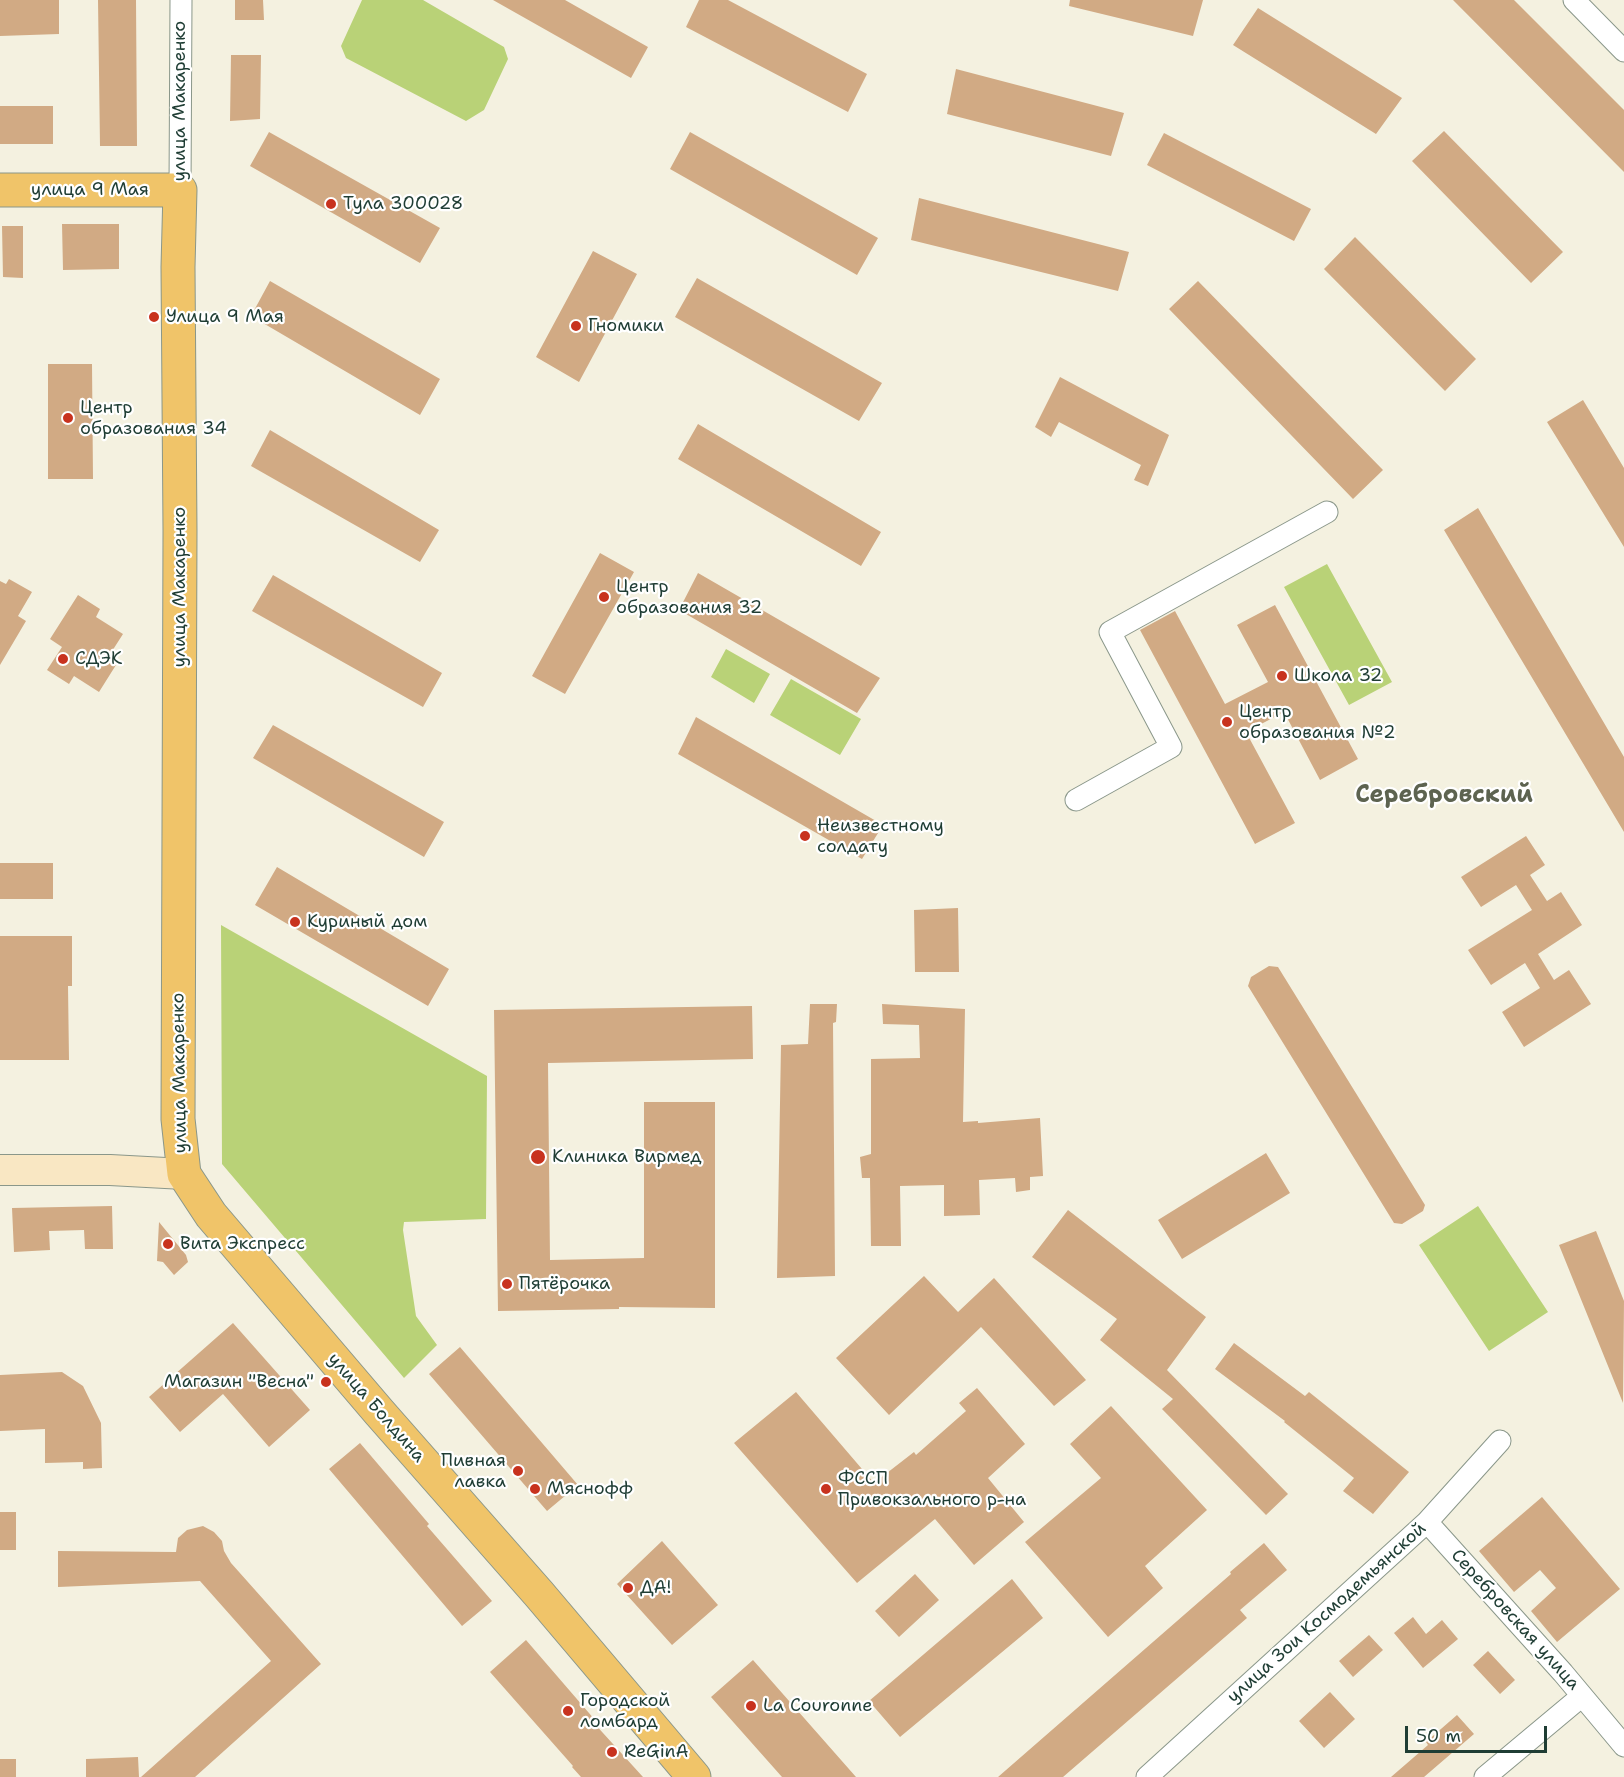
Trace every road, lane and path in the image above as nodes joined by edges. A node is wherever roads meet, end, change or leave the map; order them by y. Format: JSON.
{"nodes":[{"id":1,"x":181,"y":0,"type":"edge"},
{"id":2,"x":1574,"y":0,"type":"edge"},
{"id":3,"x":1624,"y":51,"type":"edge"},
{"id":4,"x":0,"y":190,"type":"edge"},
{"id":5,"x":180,"y":190,"type":"junction"},
{"id":6,"x":1327,"y":512,"type":"dead end"},
{"id":7,"x":1076,"y":800,"type":"dead end"},
{"id":8,"x":0,"y":1170,"type":"edge"},
{"id":9,"x":184,"y":1174,"type":"junction"},
{"id":10,"x":1500,"y":1441,"type":"dead end"},
{"id":11,"x":1427,"y":1522,"type":"junction"},
{"id":12,"x":1582,"y":1696,"type":"junction"},
{"id":13,"x":1624,"y":1746,"type":"edge"},
{"id":14,"x":694,"y":1777,"type":"edge"},
{"id":15,"x":1147,"y":1777,"type":"edge"},
{"id":16,"x":1485,"y":1777,"type":"edge"}],
"edges":[{"from":1,"to":5,"type":"street","name":"улица Макаренко"},
{"from":2,"to":3,"type":"street"},
{"from":4,"to":5,"type":"main road","name":"улица 9 Мая"},
{"from":5,"to":9,"type":"main road","name":"улица Макаренко"},
{"from":6,"to":7,"type":"street"},
{"from":8,"to":9,"type":"main road"},
{"from":9,"to":14,"type":"main road","name":"улица Болдина"},
{"from":10,"to":11,"type":"street","name":"улица Зои Космодемьянской"},
{"from":11,"to":12,"type":"street","name":"Серебровская улица"},
{"from":11,"to":15,"type":"street","name":"улица Зои Космодемьянской"},
{"from":12,"to":13,"type":"street","name":"Серебровская улица"},
{"from":12,"to":16,"type":"street"}]}
